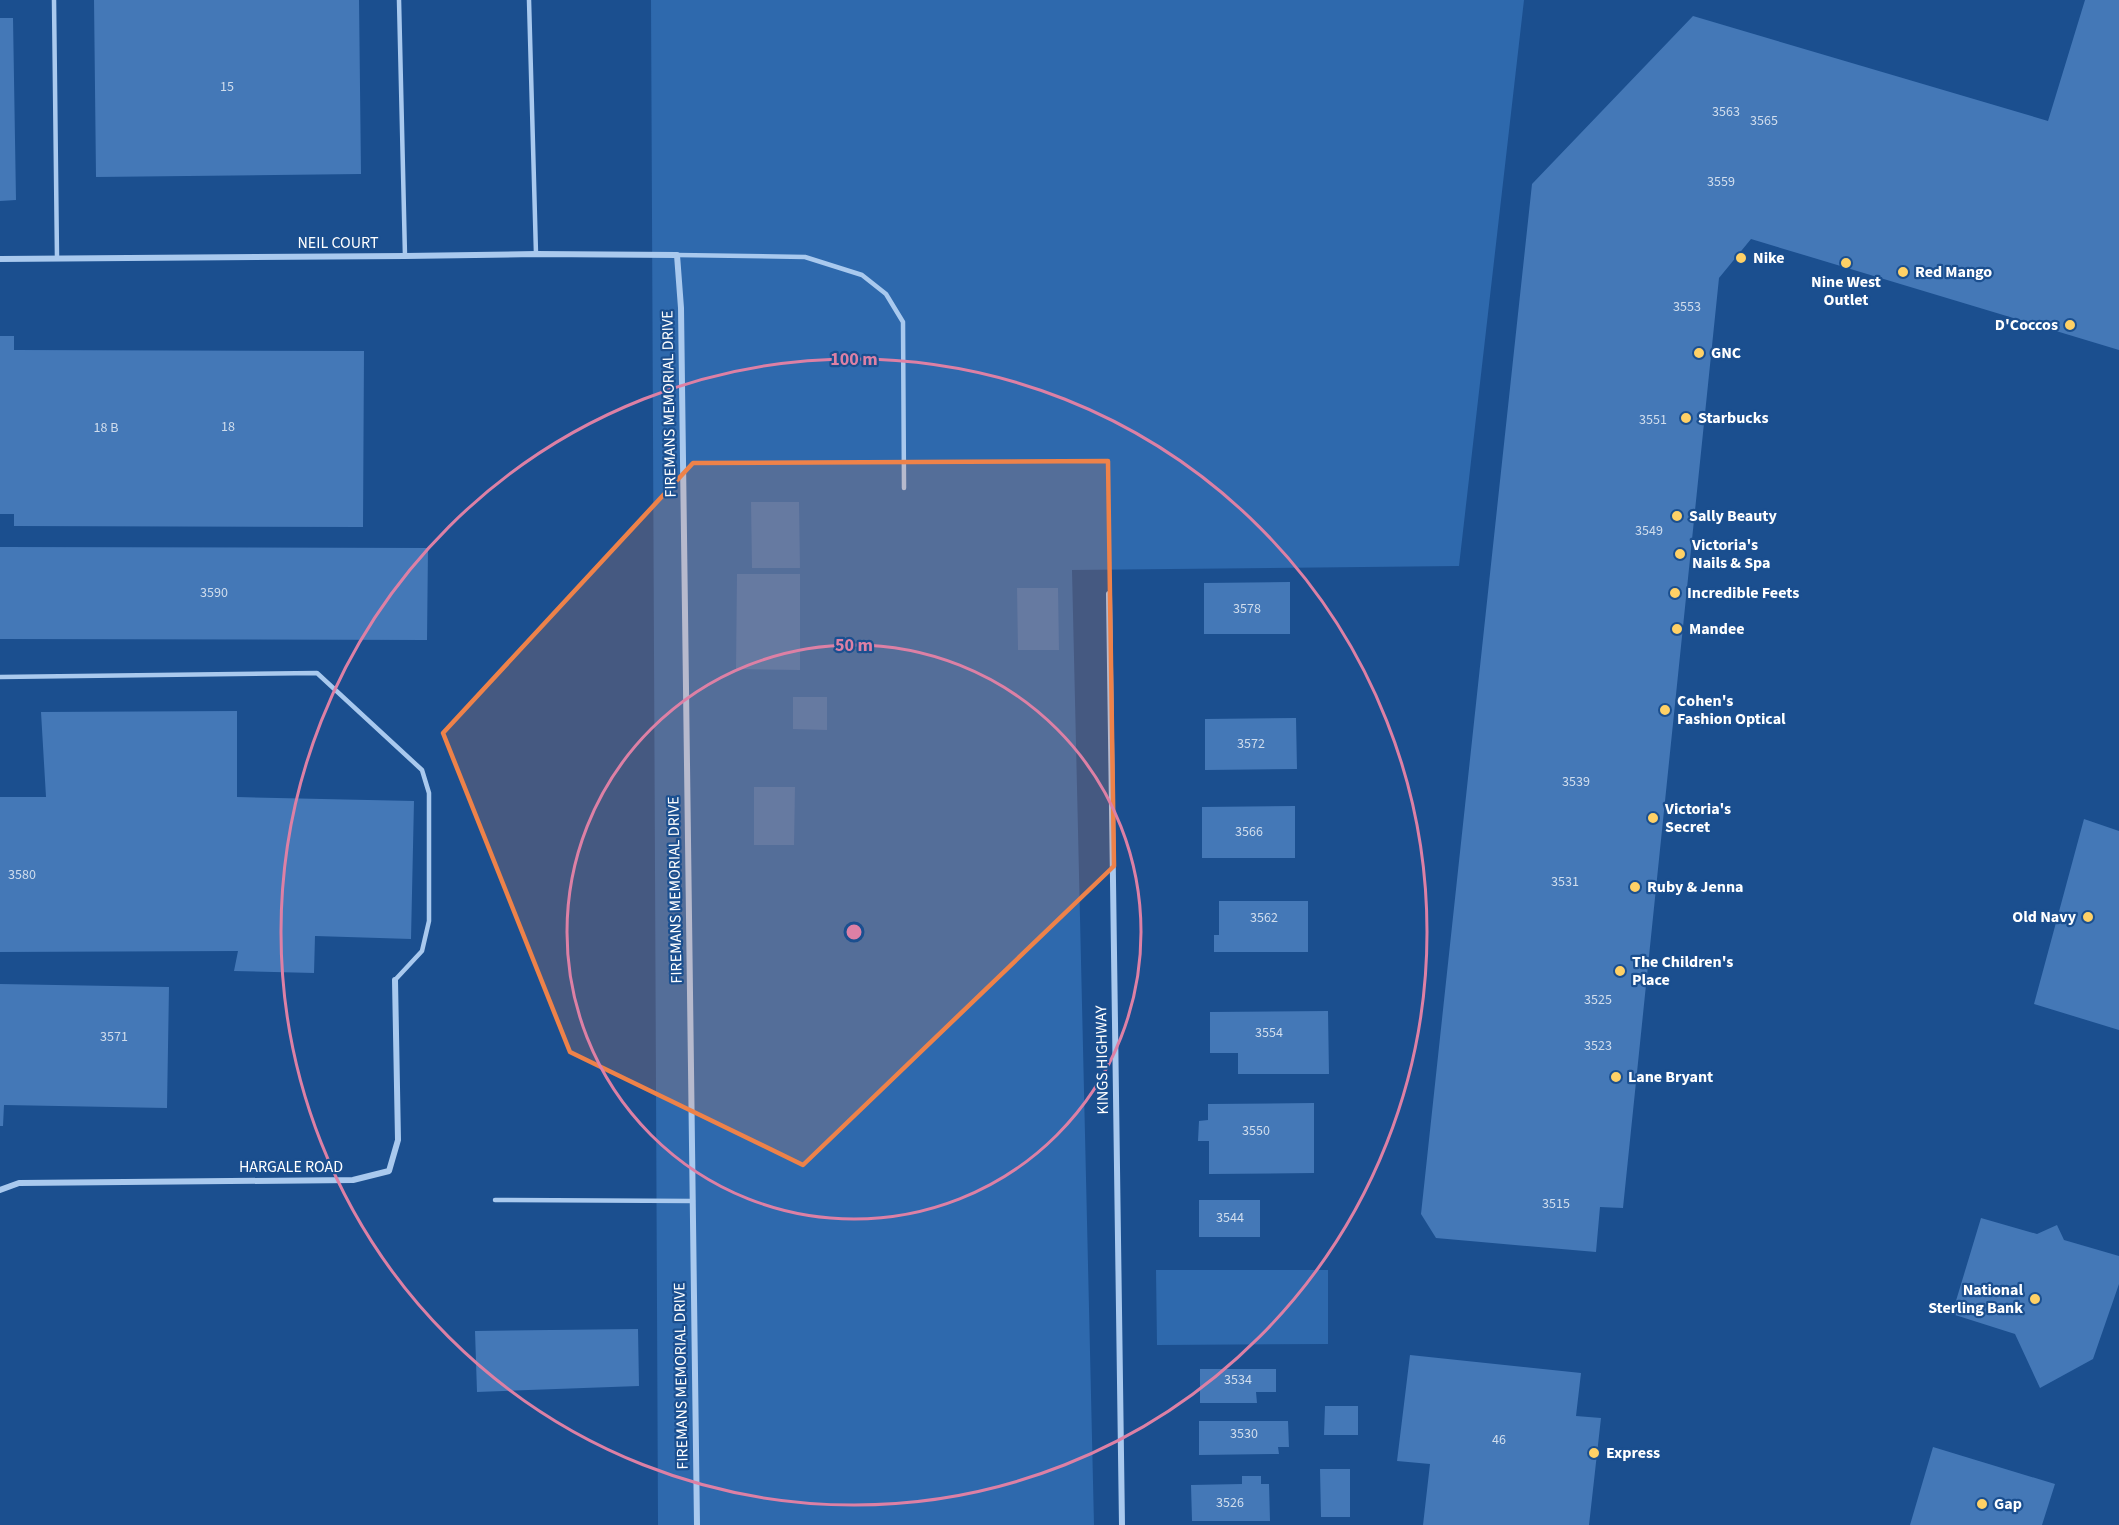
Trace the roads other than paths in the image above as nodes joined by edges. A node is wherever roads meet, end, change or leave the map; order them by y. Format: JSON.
{"nodes":[{"id":1,"x":54,"y":0,"type":"edge"},
{"id":2,"x":399,"y":0,"type":"edge"},
{"id":3,"x":529,"y":0,"type":"edge"},
{"id":4,"x":536,"y":254,"type":"junction"},
{"id":5,"x":676,"y":255,"type":"junction"},
{"id":6,"x":405,"y":256,"type":"junction"},
{"id":7,"x":57,"y":258,"type":"junction"},
{"id":8,"x":0,"y":259,"type":"edge"},
{"id":9,"x":904,"y":488,"type":"dead end"},
{"id":10,"x":1108,"y":594,"type":"dead end"},
{"id":11,"x":0,"y":677,"type":"edge"},
{"id":12,"x":395,"y":980,"type":"joint"},
{"id":13,"x":0,"y":1190,"type":"edge"},
{"id":14,"x":495,"y":1200,"type":"dead end"},
{"id":15,"x":693,"y":1201,"type":"junction"},
{"id":16,"x":697,"y":1525,"type":"edge"},
{"id":17,"x":1122,"y":1525,"type":"edge"}],
"edges":[{"from":1,"to":7,"type":"lane"},
{"from":2,"to":6,"type":"lane"},
{"from":3,"to":4,"type":"lane"},
{"from":4,"to":5,"type":"street","name":"NEIL COURT"},
{"from":4,"to":6,"type":"street","name":"NEIL COURT"},
{"from":5,"to":9,"type":"lane"},
{"from":5,"to":15,"type":"street","name":"FIREMANS MEMORIAL DRIVE"},
{"from":6,"to":7,"type":"street","name":"NEIL COURT"},
{"from":7,"to":8,"type":"street","name":"NEIL COURT"},
{"from":10,"to":17,"type":"street","name":"KINGS HIGHWAY"},
{"from":11,"to":12,"type":"lane"},
{"from":12,"to":13,"type":"street","name":"HARGALE ROAD"},
{"from":14,"to":15,"type":"lane"},
{"from":15,"to":16,"type":"street","name":"FIREMANS MEMORIAL DRIVE"}]}
